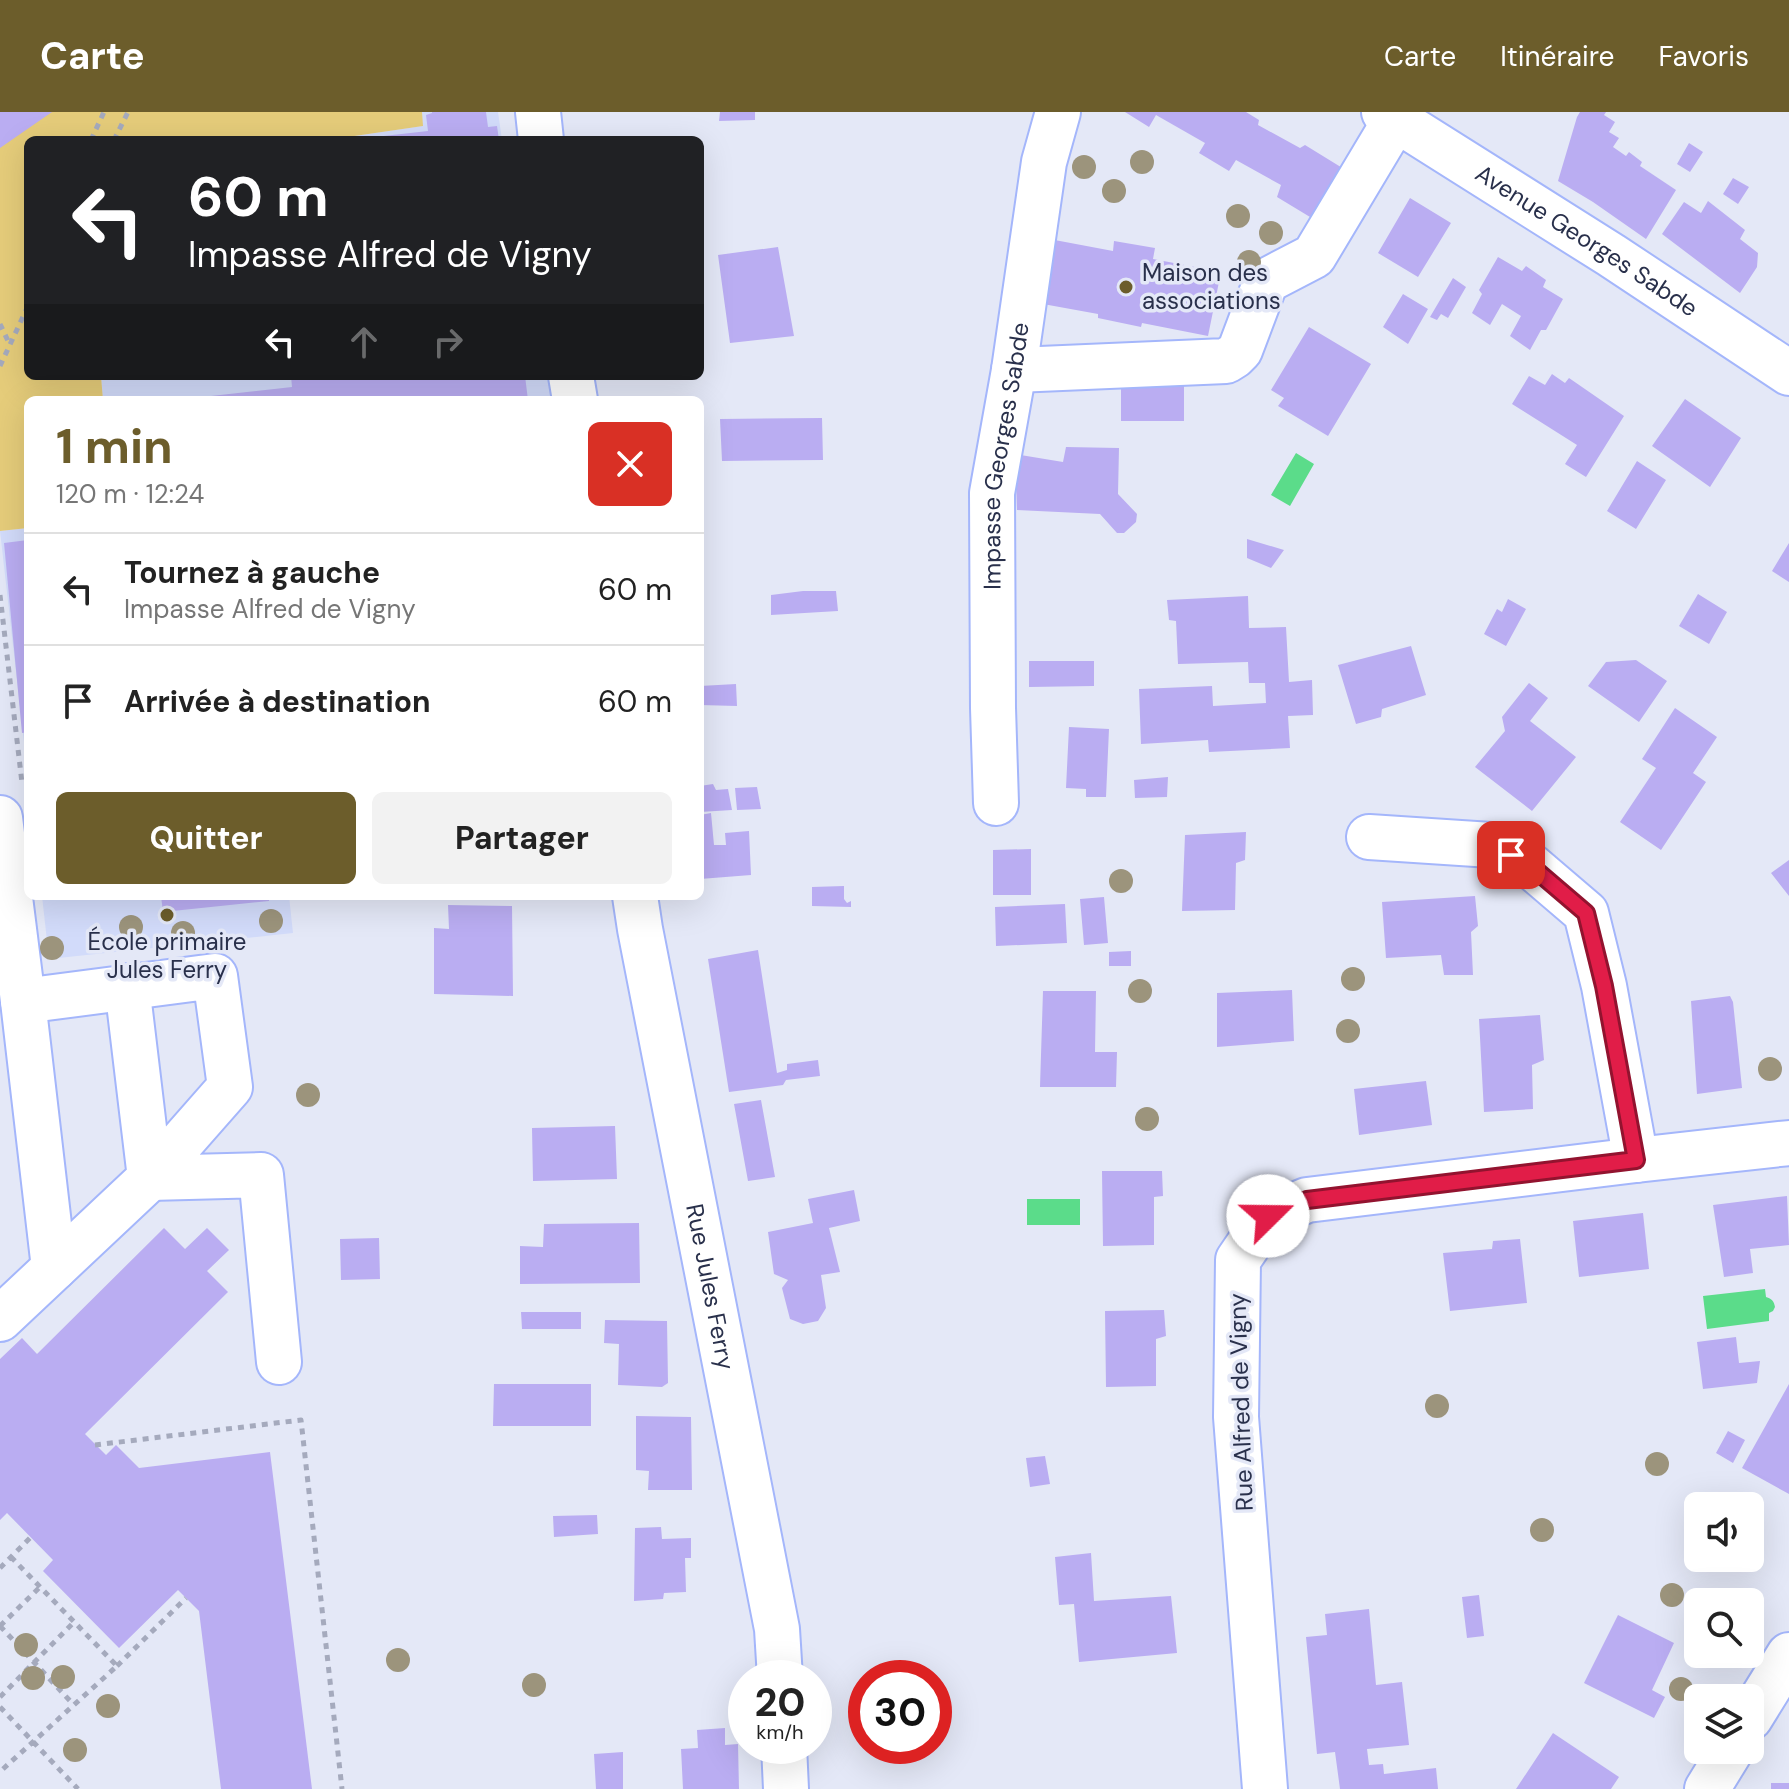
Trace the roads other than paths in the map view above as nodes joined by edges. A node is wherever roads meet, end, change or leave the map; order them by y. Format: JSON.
{"nodes":[{"id":1,"x":538,"y":112,"type":"edge"},
{"id":2,"x":1058,"y":112,"type":"edge"},
{"id":3,"x":1390,"y":116,"type":"edge"},
{"id":4,"x":1441,"y":127,"type":"edge"},
{"id":5,"x":541,"y":136,"type":"edge"},
{"id":6,"x":1014,"y":370,"type":"junction"},
{"id":7,"x":1789,"y":373,"type":"edge"},
{"id":8,"x":996,"y":803,"type":"dead end"},
{"id":9,"x":11,"y":806,"type":"edge"},
{"id":10,"x":1369,"y":837,"type":"dead end"},
{"id":11,"x":636,"y":900,"type":"edge"},
{"id":12,"x":127,"y":986,"type":"junction"},
{"id":13,"x":23,"y":1001,"type":"junction"},
{"id":14,"x":1789,"y":1143,"type":"edge"},
{"id":15,"x":1636,"y":1160,"type":"junction"},
{"id":16,"x":150,"y":1178,"type":"junction"},
{"id":17,"x":54,"y":1268,"type":"junction"},
{"id":18,"x":0,"y":1319,"type":"edge"},
{"id":19,"x":279,"y":1362,"type":"dead end"},
{"id":20,"x":1789,"y":1655,"type":"edge"},
{"id":21,"x":779,"y":1660,"type":"edge"},
{"id":22,"x":1764,"y":1695,"type":"edge"},
{"id":23,"x":785,"y":1764,"type":"edge"},
{"id":24,"x":1722,"y":1764,"type":"edge"},
{"id":25,"x":786,"y":1789,"type":"edge"},
{"id":26,"x":1265,"y":1789,"type":"edge"},
{"id":27,"x":1707,"y":1789,"type":"edge"}],
"edges":[{"from":1,"to":5,"type":"street"},
{"from":2,"to":6,"type":"street","name":"Impasse Georges Sabde"},
{"from":3,"to":4,"type":"street","name":"Avenue Georges Sabde"},
{"from":3,"to":6,"type":"street"},
{"from":4,"to":7,"type":"street","name":"Avenue Georges Sabde"},
{"from":6,"to":8,"type":"street","name":"Impasse Georges Sabde"},
{"from":9,"to":13,"type":"street"},
{"from":10,"to":15,"type":"street"},
{"from":11,"to":21,"type":"street","name":"Rue Jules Ferry"},
{"from":12,"to":13,"type":"street"},
{"from":12,"to":16,"type":"street"},
{"from":12,"to":16,"type":"street"},
{"from":13,"to":17,"type":"street"},
{"from":14,"to":15,"type":"street","name":"Rue Alfred de Vigny"},
{"from":15,"to":26,"type":"street","name":"Rue Alfred de Vigny"},
{"from":16,"to":17,"type":"street"},
{"from":16,"to":19,"type":"street"},
{"from":17,"to":18,"type":"street"},
{"from":20,"to":22,"type":"street"},
{"from":23,"to":25,"type":"street"},
{"from":24,"to":27,"type":"street"}]}
